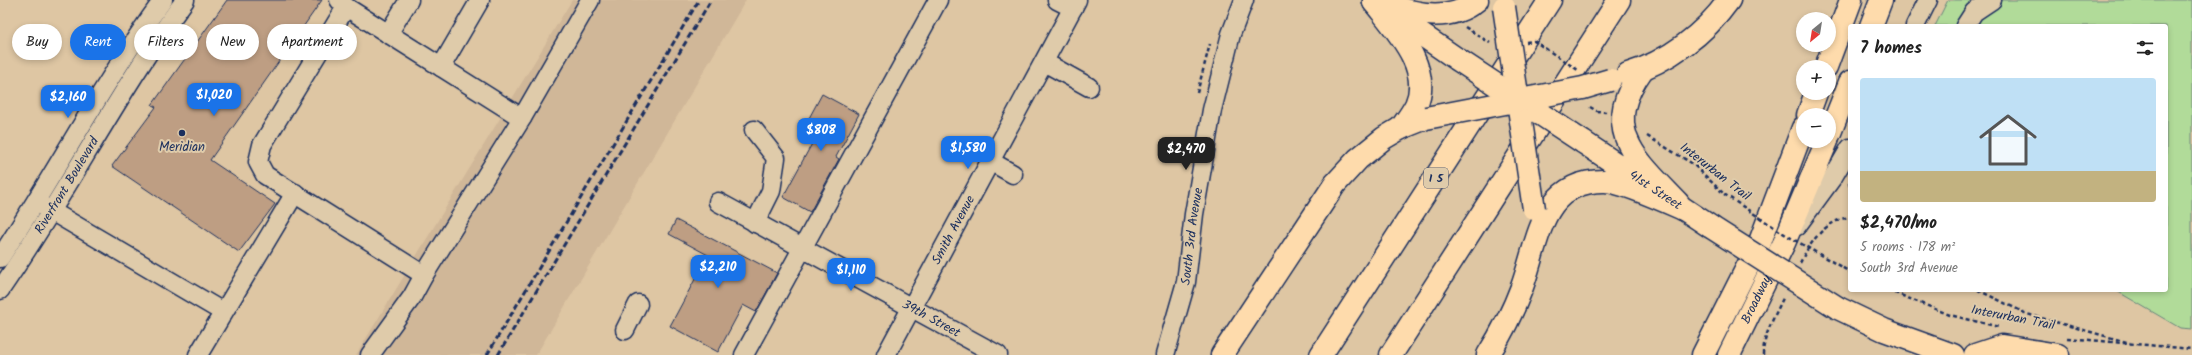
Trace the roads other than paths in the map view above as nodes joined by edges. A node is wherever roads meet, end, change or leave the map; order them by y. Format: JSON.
{"nodes":[{"id":1,"x":163,"y":0,"type":"edge"},
{"id":2,"x":185,"y":0,"type":"edge"},
{"id":3,"x":409,"y":0,"type":"edge"},
{"id":4,"x":480,"y":0,"type":"edge"},
{"id":5,"x":590,"y":0,"type":"edge"},
{"id":6,"x":938,"y":0,"type":"edge"},
{"id":7,"x":1244,"y":0,"type":"edge"},
{"id":8,"x":1477,"y":0,"type":"edge"},
{"id":9,"x":1550,"y":0,"type":"edge"},
{"id":10,"x":1619,"y":0,"type":"edge"},
{"id":11,"x":1729,"y":0,"type":"edge"},
{"id":12,"x":1851,"y":0,"type":"edge"},
{"id":13,"x":1881,"y":0,"type":"edge"},
{"id":14,"x":1928,"y":0,"type":"edge"},
{"id":15,"x":1992,"y":0,"type":"edge"},
{"id":16,"x":1373,"y":1,"type":"edge"},
{"id":17,"x":1069,"y":3,"type":"edge"},
{"id":18,"x":343,"y":4,"type":"edge"},
{"id":19,"x":1504,"y":4,"type":"edge"},
{"id":20,"x":1872,"y":24,"type":"edge"},
{"id":21,"x":1916,"y":24,"type":"edge"},
{"id":22,"x":1965,"y":24,"type":"edge"},
{"id":23,"x":388,"y":34,"type":"junction"},
{"id":24,"x":1829,"y":60,"type":"edge"},
{"id":25,"x":1044,"y":62,"type":"junction"},
{"id":26,"x":441,"y":67,"type":"junction"},
{"id":27,"x":1642,"y":70,"type":"junction"},
{"id":28,"x":1089,"y":87,"type":"dead end"},
{"id":29,"x":1848,"y":87,"type":"edge"},
{"id":30,"x":1519,"y":100,"type":"junction"},
{"id":31,"x":1836,"y":117,"type":"edge"},
{"id":32,"x":522,"y":118,"type":"junction"},
{"id":33,"x":1401,"y":128,"type":"junction"},
{"id":34,"x":754,"y":130,"type":"dead end"},
{"id":35,"x":1796,"y":147,"type":"edge"},
{"id":36,"x":1824,"y":148,"type":"edge"},
{"id":37,"x":1848,"y":151,"type":"edge"},
{"id":38,"x":990,"y":161,"type":"junction"},
{"id":39,"x":1013,"y":174,"type":"dead end"},
{"id":40,"x":295,"y":193,"type":"junction"},
{"id":41,"x":718,"y":202,"type":"dead end"},
{"id":42,"x":44,"y":207,"type":"junction"},
{"id":43,"x":1683,"y":208,"type":"junction"},
{"id":44,"x":755,"y":223,"type":"junction"},
{"id":45,"x":1536,"y":238,"type":"junction"},
{"id":46,"x":1784,"y":243,"type":"junction"},
{"id":47,"x":802,"y":248,"type":"junction"},
{"id":48,"x":0,"y":258,"type":"edge"},
{"id":49,"x":424,"y":275,"type":"junction"},
{"id":50,"x":0,"y":290,"type":"edge"},
{"id":51,"x":638,"y":304,"type":"dead end"},
{"id":52,"x":911,"y":308,"type":"junction"},
{"id":53,"x":223,"y":312,"type":"junction"},
{"id":54,"x":625,"y":330,"type":"dead end"},
{"id":55,"x":2059,"y":346,"type":"edge"},
{"id":56,"x":198,"y":355,"type":"edge"},
{"id":57,"x":370,"y":355,"type":"edge"},
{"id":58,"x":744,"y":355,"type":"edge"},
{"id":59,"x":886,"y":355,"type":"edge"},
{"id":60,"x":998,"y":355,"type":"edge"},
{"id":61,"x":1165,"y":355,"type":"edge"},
{"id":62,"x":1222,"y":355,"type":"edge"},
{"id":63,"x":1321,"y":355,"type":"edge"},
{"id":64,"x":1391,"y":355,"type":"edge"},
{"id":65,"x":1488,"y":355,"type":"edge"},
{"id":66,"x":1703,"y":355,"type":"edge"},
{"id":67,"x":1729,"y":355,"type":"edge"},
{"id":68,"x":1953,"y":355,"type":"edge"},
{"id":69,"x":1975,"y":355,"type":"edge"}],
"edges":[{"from":1,"to":42,"type":"street","name":"Riverfront Boulevard"},
{"from":2,"to":42,"type":"street","name":"Riverfront Boulevard"},
{"from":3,"to":23,"type":"street"},
{"from":4,"to":26,"type":"street"},
{"from":5,"to":32,"type":"street"},
{"from":6,"to":47,"type":"street"},
{"from":7,"to":61,"type":"street","name":"South 3rd Avenue"},
{"from":8,"to":16,"type":"main road"},
{"from":9,"to":63,"type":"main road","number":"I 5"},
{"from":10,"to":64,"type":"main road"},
{"from":11,"to":27,"type":"main road"},
{"from":12,"to":24,"type":"main road"},
{"from":13,"to":20,"type":"main road"},
{"from":14,"to":21,"type":"street"},
{"from":15,"to":22,"type":"street"},
{"from":16,"to":30,"type":"main road","name":"41st Street","bridge":true},
{"from":16,"to":33,"type":"main road"},
{"from":17,"to":25,"type":"street","name":"Smith Avenue"},
{"from":18,"to":23,"type":"street"},
{"from":18,"to":40,"type":"street"},
{"from":19,"to":30,"type":"main road","bridge":true},
{"from":23,"to":26,"type":"street"},
{"from":25,"to":28,"type":"street"},
{"from":25,"to":38,"type":"street","name":"Smith Avenue"},
{"from":26,"to":32,"type":"street"},
{"from":27,"to":30,"type":"main road","bridge":true},
{"from":27,"to":43,"type":"main road"},
{"from":29,"to":31,"type":"main road"},
{"from":30,"to":33,"type":"main road","bridge":true},
{"from":30,"to":43,"type":"main road","name":"41st Street","bridge":true},
{"from":30,"to":45,"type":"main road","bridge":true},
{"from":32,"to":49,"type":"street"},
{"from":33,"to":62,"type":"main road"},
{"from":34,"to":44,"type":"street"},
{"from":35,"to":66,"type":"main road"},
{"from":36,"to":46,"type":"main road","name":"Broadway"},
{"from":37,"to":46,"type":"street","name":"Broadway"},
{"from":38,"to":39,"type":"street"},
{"from":38,"to":52,"type":"street","name":"Smith Avenue"},
{"from":40,"to":49,"type":"street"},
{"from":40,"to":53,"type":"street"},
{"from":41,"to":44,"type":"street","name":"39th Street"},
{"from":42,"to":48,"type":"street","name":"Riverfront Boulevard"},
{"from":42,"to":50,"type":"street","name":"Riverfront Boulevard"},
{"from":42,"to":53,"type":"street"},
{"from":43,"to":45,"type":"main road"},
{"from":43,"to":68,"type":"main road","name":"41st Street","bridge":true},
{"from":44,"to":47,"type":"street","name":"39th Street"},
{"from":45,"to":65,"type":"main road"},
{"from":46,"to":67,"type":"main road","name":"Broadway"},
{"from":47,"to":52,"type":"street","name":"39th Street"},
{"from":47,"to":58,"type":"street"},
{"from":49,"to":57,"type":"street"},
{"from":51,"to":54,"type":"street"},
{"from":52,"to":59,"type":"street","name":"Smith Avenue"},
{"from":52,"to":60,"type":"street","name":"39th Street"},
{"from":53,"to":56,"type":"street"},
{"from":55,"to":69,"type":"main road"}]}
